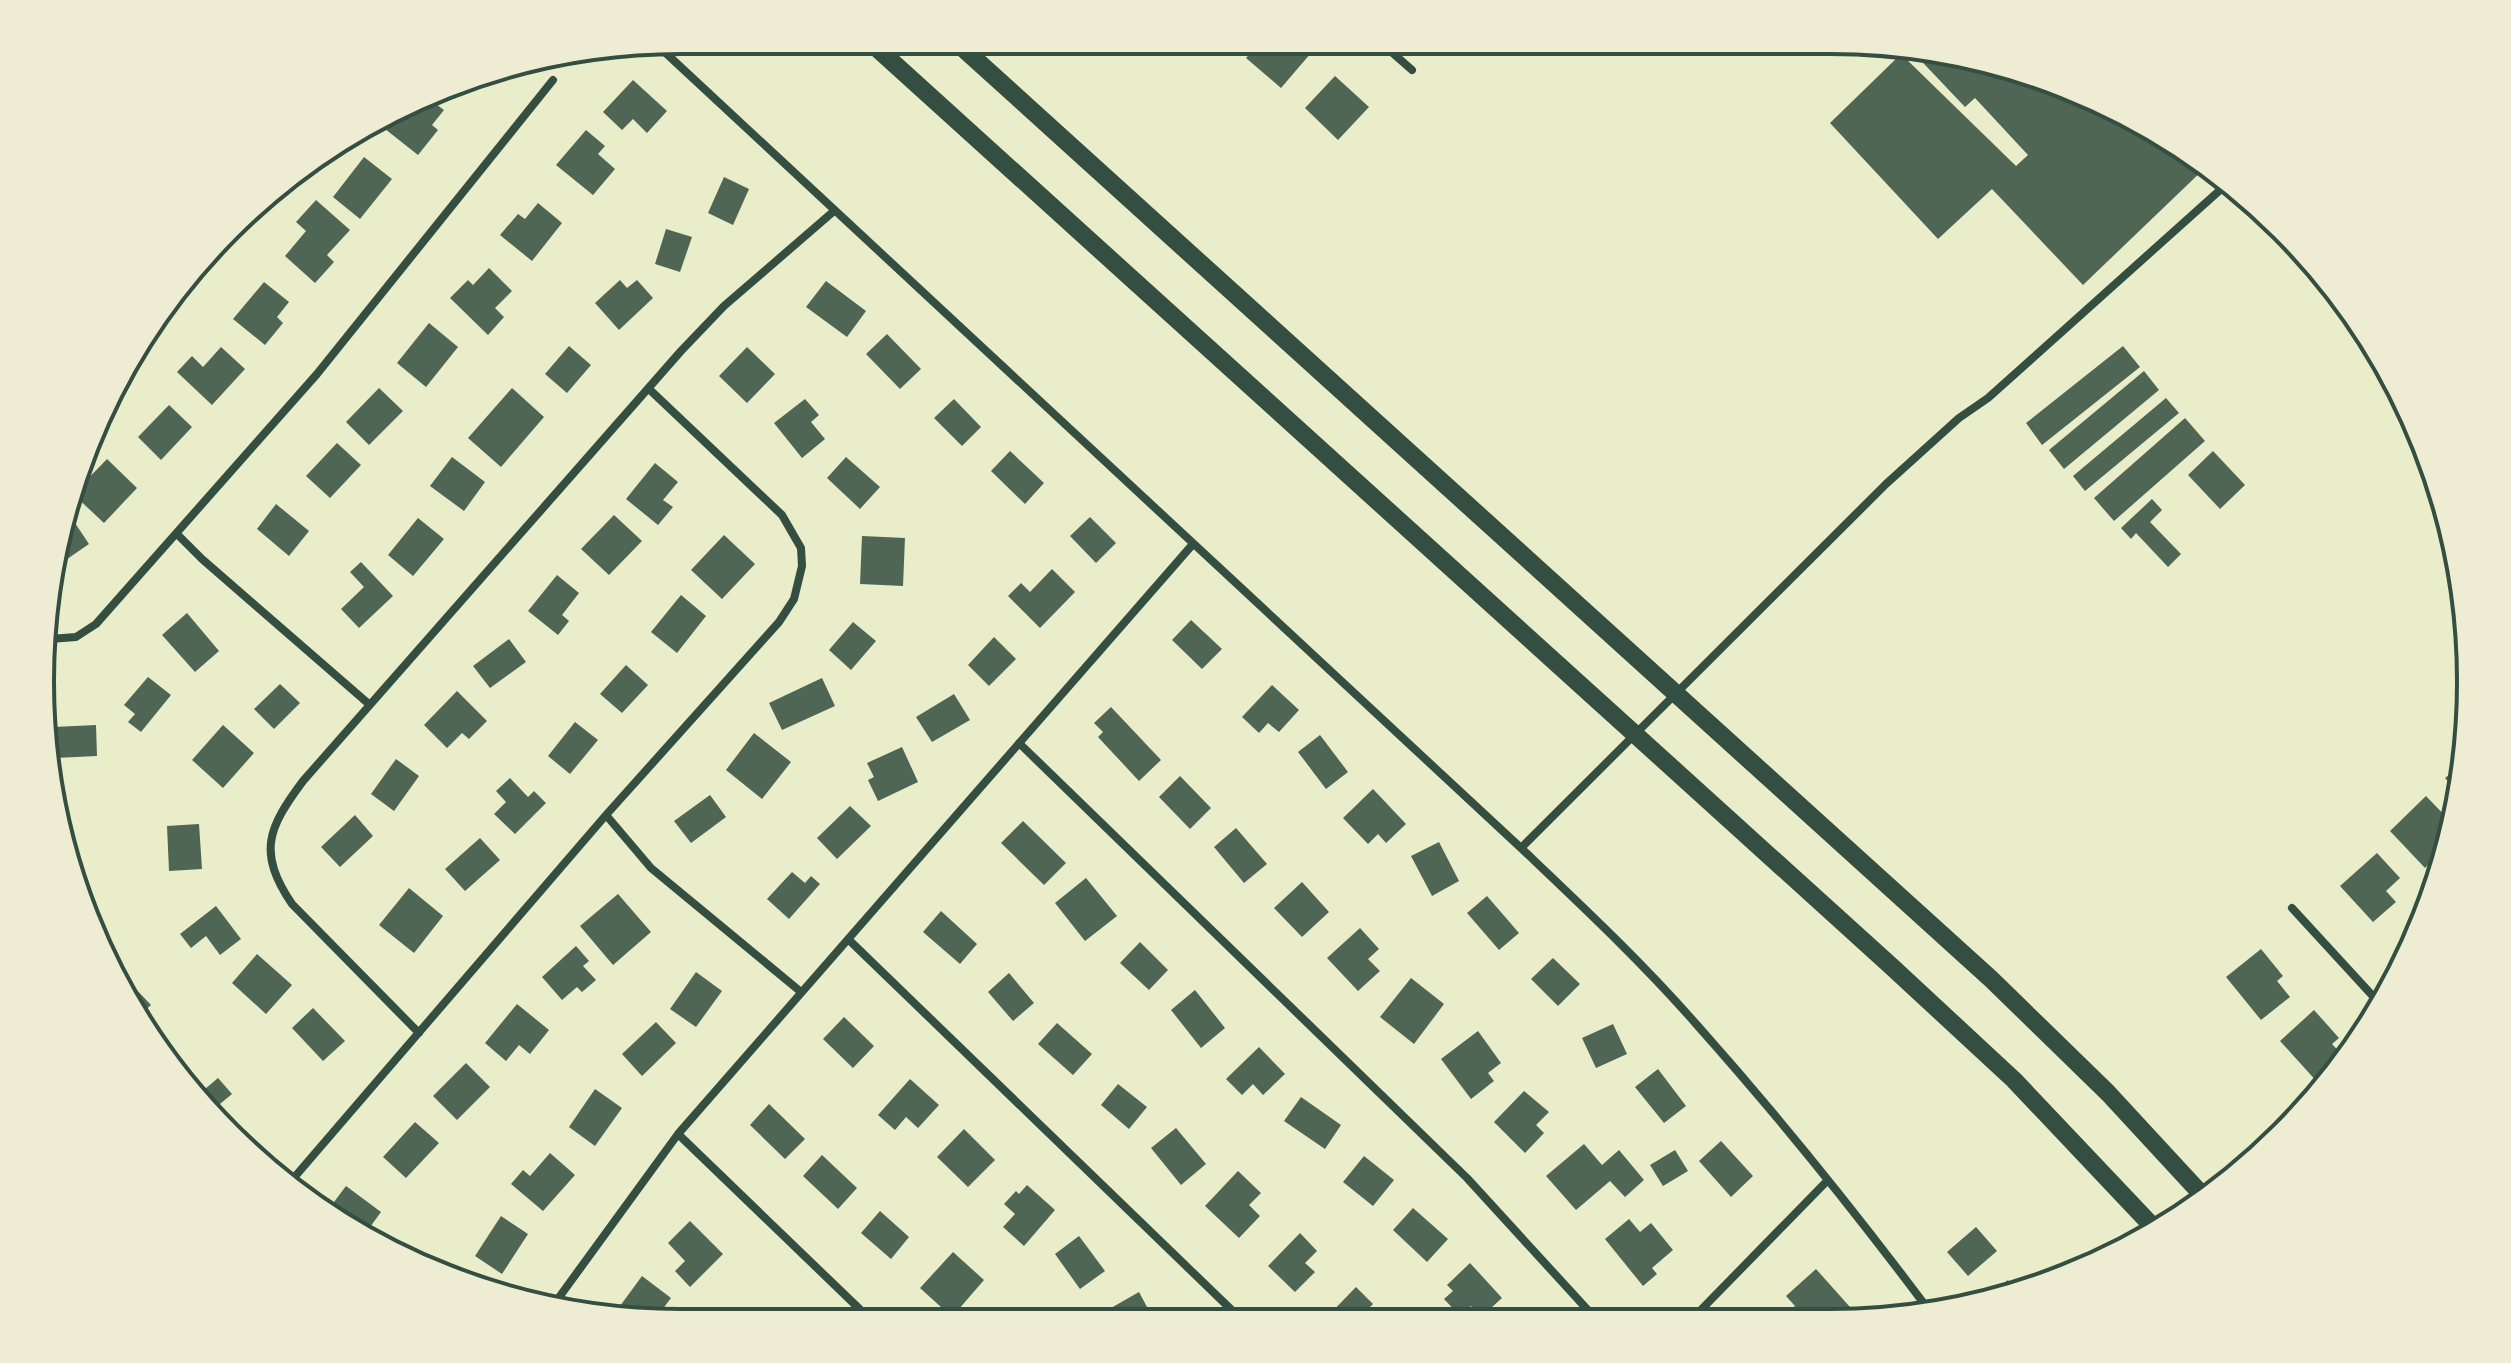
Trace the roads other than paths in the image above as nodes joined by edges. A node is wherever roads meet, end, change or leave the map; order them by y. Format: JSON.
{"nodes":[{"id":1,"x":667,"y":54,"type":"edge"},
{"id":2,"x":883,"y":54,"type":"edge"},
{"id":3,"x":969,"y":54,"type":"edge"},
{"id":4,"x":1394,"y":54,"type":"edge"},
{"id":5,"x":1412,"y":70,"type":"dead end"},
{"id":6,"x":553,"y":80,"type":"dead end"},
{"id":7,"x":2219,"y":191,"type":"edge"},
{"id":8,"x":834,"y":211,"type":"junction"},
{"id":9,"x":649,"y":389,"type":"junction"},
{"id":10,"x":177,"y":534,"type":"junction"},
{"id":11,"x":1193,"y":544,"type":"junction"},
{"id":12,"x":55,"y":639,"type":"edge"},
{"id":13,"x":370,"y":705,"type":"junction"},
{"id":14,"x":1019,"y":743,"type":"junction"},
{"id":15,"x":606,"y":815,"type":"junction"},
{"id":16,"x":1521,"y":848,"type":"junction"},
{"id":17,"x":2292,"y":908,"type":"dead end"},
{"id":18,"x":848,"y":939,"type":"junction"},
{"id":19,"x":801,"y":992,"type":"junction"},
{"id":20,"x":2372,"y":996,"type":"edge"},
{"id":21,"x":419,"y":1033,"type":"junction"},
{"id":22,"x":678,"y":1134,"type":"junction"},
{"id":23,"x":296,"y":1176,"type":"edge"},
{"id":24,"x":1827,"y":1181,"type":"junction"},
{"id":25,"x":2197,"y":1189,"type":"edge"},
{"id":26,"x":2148,"y":1222,"type":"edge"},
{"id":27,"x":559,"y":1297,"type":"edge"},
{"id":28,"x":1922,"y":1302,"type":"edge"},
{"id":29,"x":860,"y":1309,"type":"edge"},
{"id":30,"x":1231,"y":1309,"type":"edge"},
{"id":31,"x":1587,"y":1309,"type":"edge"},
{"id":32,"x":1702,"y":1309,"type":"edge"}],
"edges":[{"from":1,"to":8,"type":"street"},
{"from":2,"to":26,"type":"highway"},
{"from":3,"to":25,"type":"highway"},
{"from":4,"to":5,"type":"street"},
{"from":6,"to":10,"type":"street"},
{"from":7,"to":16,"type":"street"},
{"from":8,"to":9,"type":"street"},
{"from":8,"to":11,"type":"street"},
{"from":9,"to":13,"type":"street"},
{"from":9,"to":15,"type":"street"},
{"from":10,"to":12,"type":"street"},
{"from":10,"to":13,"type":"street"},
{"from":11,"to":14,"type":"street"},
{"from":11,"to":16,"type":"street"},
{"from":13,"to":21,"type":"street"},
{"from":14,"to":18,"type":"street"},
{"from":14,"to":31,"type":"street"},
{"from":15,"to":19,"type":"street"},
{"from":15,"to":21,"type":"street"},
{"from":16,"to":24,"type":"street"},
{"from":17,"to":20,"type":"street"},
{"from":18,"to":19,"type":"street"},
{"from":18,"to":30,"type":"street"},
{"from":19,"to":22,"type":"street"},
{"from":21,"to":23,"type":"street"},
{"from":22,"to":27,"type":"street"},
{"from":22,"to":29,"type":"street"},
{"from":24,"to":28,"type":"street"},
{"from":24,"to":32,"type":"street"}]}
